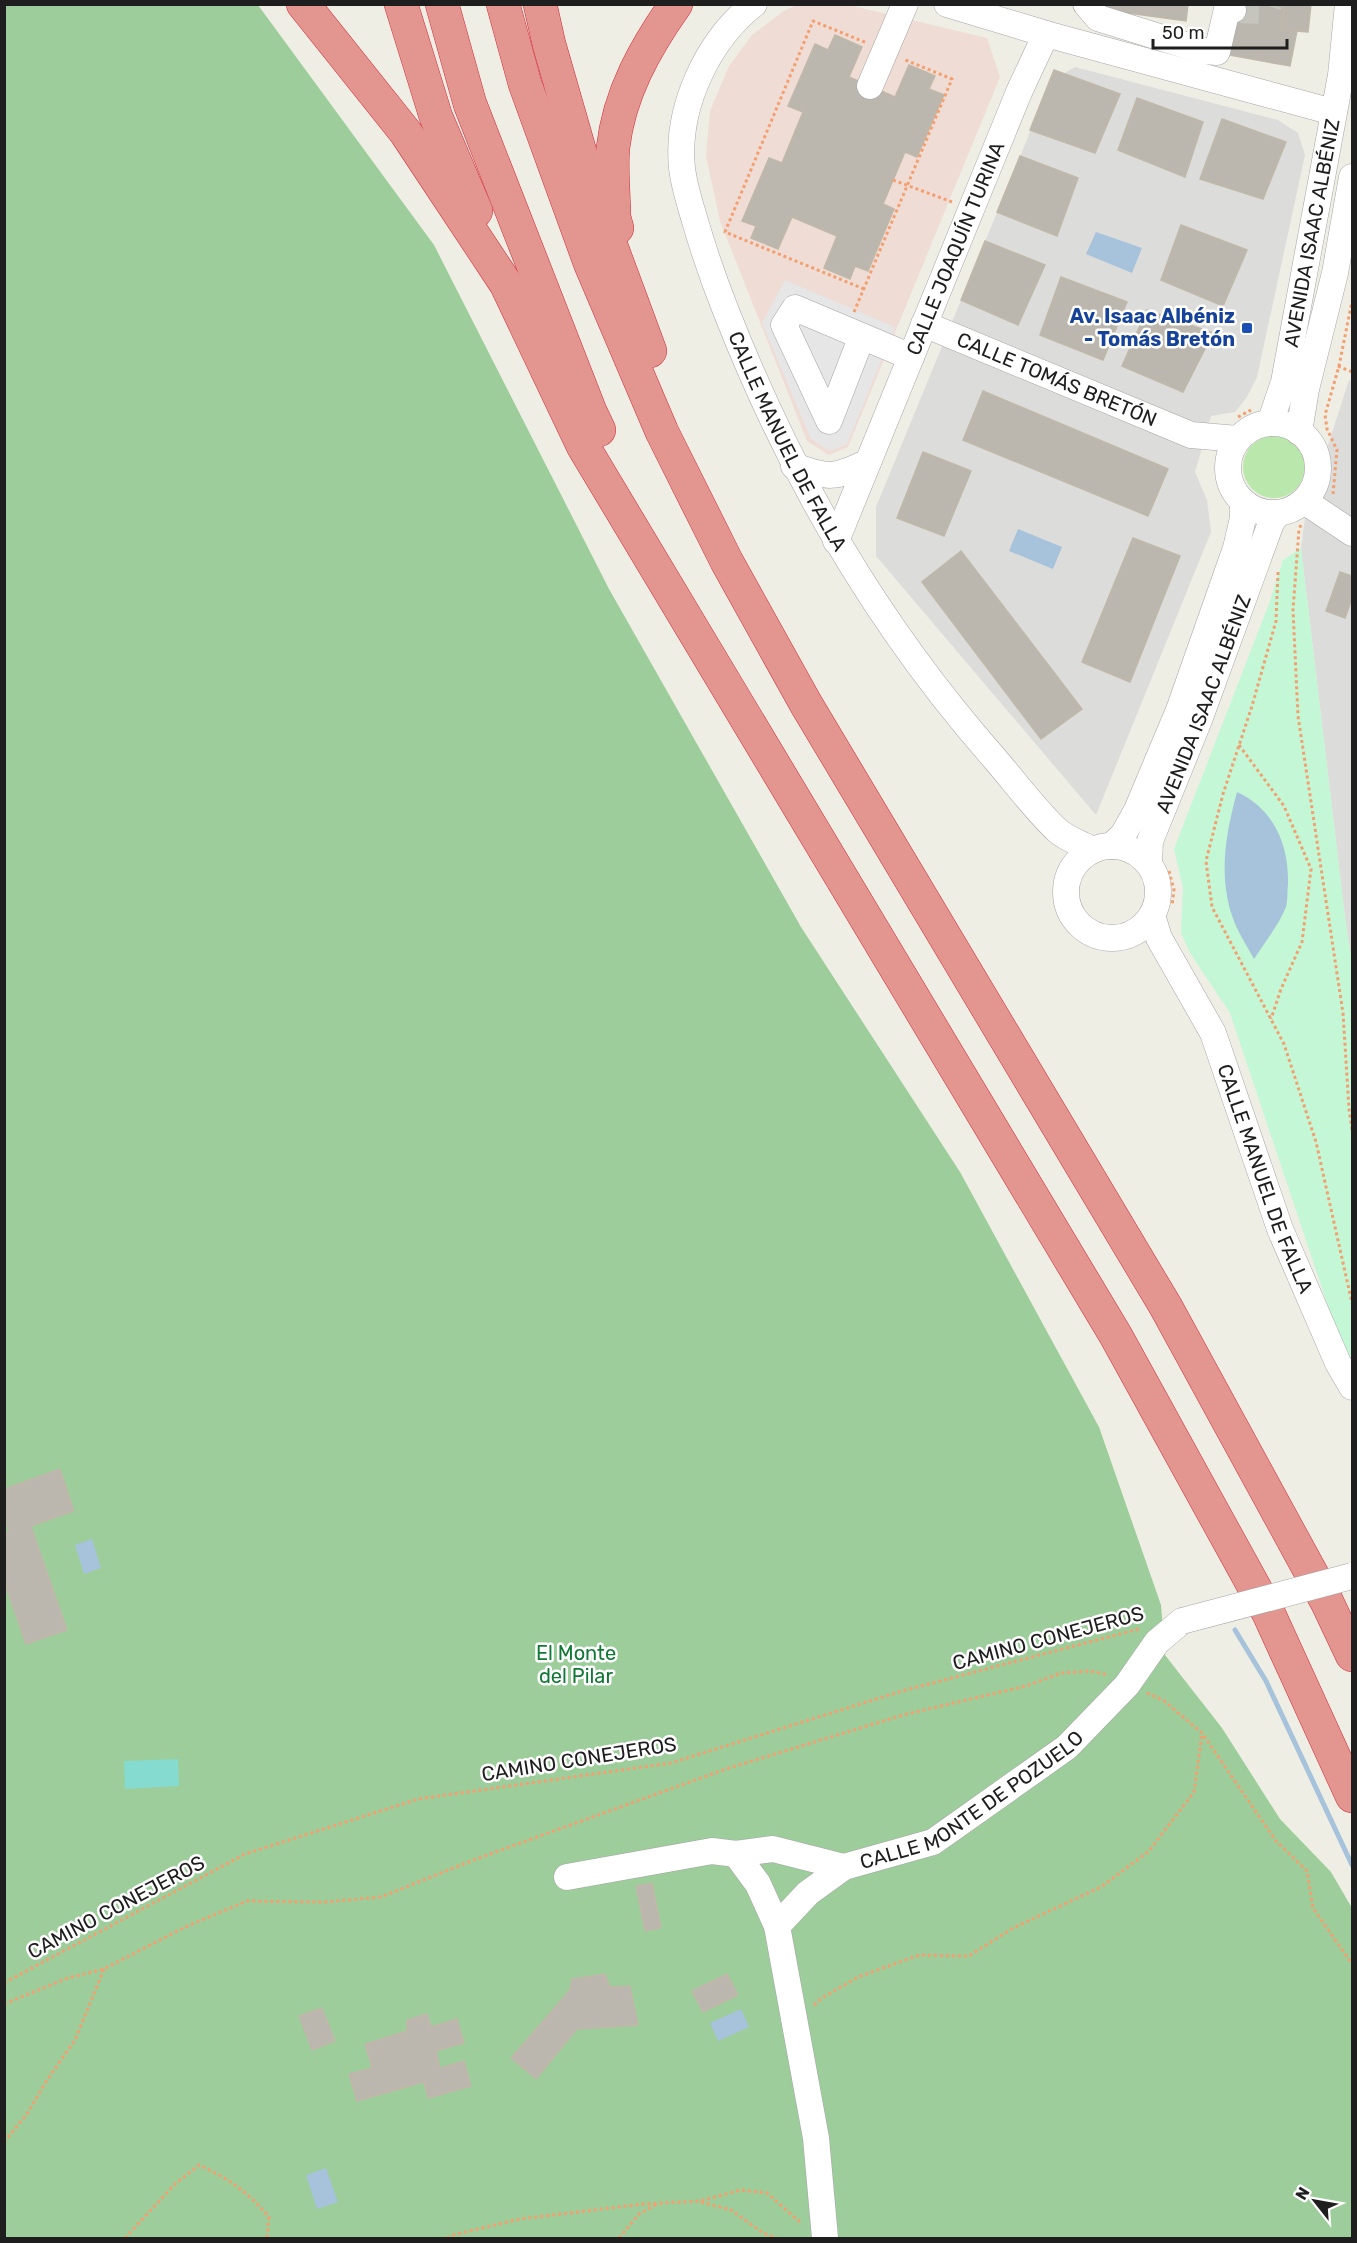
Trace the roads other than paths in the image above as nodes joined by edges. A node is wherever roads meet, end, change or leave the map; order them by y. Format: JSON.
{"nodes":[{"id":1,"x":303,"y":4,"type":"edge"},
{"id":2,"x":401,"y":4,"type":"edge"},
{"id":3,"x":442,"y":4,"type":"edge"},
{"id":4,"x":503,"y":4,"type":"edge"},
{"id":5,"x":540,"y":4,"type":"edge"},
{"id":6,"x":676,"y":4,"type":"edge"},
{"id":7,"x":754,"y":4,"type":"edge"},
{"id":8,"x":905,"y":4,"type":"edge"},
{"id":9,"x":947,"y":4,"type":"edge"},
{"id":10,"x":1086,"y":4,"type":"edge"},
{"id":11,"x":1348,"y":4,"type":"edge"},
{"id":12,"x":1222,"y":7,"type":"edge"},
{"id":13,"x":1046,"y":34,"type":"junction"},
{"id":14,"x":1211,"y":52,"type":"junction"},
{"id":15,"x":1196,"y":75,"type":"junction"},
{"id":16,"x":870,"y":86,"type":"dead end"},
{"id":17,"x":1333,"y":112,"type":"junction"},
{"id":18,"x":1353,"y":177,"type":"edge"},
{"id":19,"x":507,"y":284,"type":"junction"},
{"id":20,"x":924,"y":324,"type":"junction"},
{"id":21,"x":862,"y":336,"type":"dead end"},
{"id":22,"x":911,"y":357,"type":"junction"},
{"id":23,"x":662,"y":383,"type":"junction"},
{"id":24,"x":1270,"y":423,"type":"junction"},
{"id":25,"x":1299,"y":432,"type":"junction"},
{"id":26,"x":1191,"y":435,"type":"junction"},
{"id":27,"x":1238,"y":439,"type":"junction"},
{"id":28,"x":868,"y":462,"type":"junction"},
{"id":29,"x":794,"y":466,"type":"junction"},
{"id":30,"x":1227,"y":472,"type":"junction"},
{"id":31,"x":1243,"y":503,"type":"junction"},
{"id":32,"x":1310,"y":506,"type":"junction"},
{"id":33,"x":1278,"y":513,"type":"junction"},
{"id":34,"x":1353,"y":533,"type":"edge"},
{"id":35,"x":836,"y":541,"type":"junction"},
{"id":36,"x":790,"y":674,"type":"junction"},
{"id":37,"x":722,"y":679,"type":"junction"},
{"id":38,"x":1059,"y":832,"type":"junction"},
{"id":39,"x":1102,"y":848,"type":"junction"},
{"id":40,"x":1149,"y":864,"type":"junction"},
{"id":41,"x":1071,"y":872,"type":"junction"},
{"id":42,"x":1152,"y":915,"type":"junction"},
{"id":43,"x":1126,"y":935,"type":"junction"},
{"id":44,"x":1177,"y":972,"type":"junction"},
{"id":45,"x":1353,"y":1387,"type":"edge"},
{"id":46,"x":1353,"y":1576,"type":"edge"},
{"id":47,"x":1353,"y":1655,"type":"edge"},
{"id":48,"x":1353,"y":1796,"type":"edge"},
{"id":49,"x":736,"y":1854,"type":"junction"},
{"id":50,"x":844,"y":1867,"type":"junction"},
{"id":51,"x":567,"y":1877,"type":"dead end"},
{"id":52,"x":777,"y":1926,"type":"junction"},
{"id":53,"x":815,"y":2232,"type":"edge"}],
"edges":[{"from":1,"to":19,"type":"highway"},
{"from":2,"to":19,"type":"highway"},
{"from":3,"to":37,"type":"highway"},
{"from":4,"to":36,"type":"highway"},
{"from":5,"to":23,"type":"highway"},
{"from":6,"to":23,"type":"highway"},
{"from":7,"to":29,"type":"street","name":"CALLE MANUEL DE FALLA"},
{"from":8,"to":16,"type":"street"},
{"from":9,"to":13,"type":"street"},
{"from":10,"to":14,"type":"street"},
{"from":11,"to":17,"type":"street","name":"AVENIDA ISAAC ALBÉNIZ"},
{"from":12,"to":14,"type":"street"},
{"from":13,"to":15,"type":"street"},
{"from":13,"to":20,"type":"street","name":"CALLE JOAQUÍN TURINA"},
{"from":14,"to":15,"type":"street"},
{"from":15,"to":17,"type":"street"},
{"from":17,"to":24,"type":"street","name":"AVENIDA ISAAC ALBÉNIZ"},
{"from":18,"to":25,"type":"street","name":"AVENIDA ISAAC ALBÉNIZ"},
{"from":19,"to":37,"type":"highway"},
{"from":20,"to":22,"type":"street","name":"CALLE JOAQUÍN TURINA"},
{"from":20,"to":26,"type":"street","name":"CALLE TOMÁS BRETÓN"},
{"from":21,"to":22,"type":"street"},
{"from":22,"to":28,"type":"street","name":"CALLE JOAQUÍN TURINA"},
{"from":23,"to":36,"type":"highway"},
{"from":24,"to":25,"type":"street"},
{"from":24,"to":27,"type":"street"},
{"from":25,"to":32,"type":"street"},
{"from":26,"to":27,"type":"street","name":"CALLE TOMÁS BRETÓN"},
{"from":26,"to":30,"type":"street","name":"CALLE TOMÁS BRETÓN"},
{"from":27,"to":30,"type":"street"},
{"from":28,"to":29,"type":"street"},
{"from":28,"to":35,"type":"street","name":"CALLE JOAQUÍN TURINA"},
{"from":29,"to":35,"type":"street","name":"CALLE MANUEL DE FALLA"},
{"from":30,"to":31,"type":"street"},
{"from":31,"to":33,"type":"street"},
{"from":31,"to":39,"type":"street","name":"AVENIDA ISAAC ALBÉNIZ"},
{"from":32,"to":33,"type":"street"},
{"from":32,"to":34,"type":"street"},
{"from":33,"to":40,"type":"street","name":"AVENIDA ISAAC ALBÉNIZ"},
{"from":35,"to":38,"type":"street","name":"CALLE MANUEL DE FALLA"},
{"from":36,"to":47,"type":"highway"},
{"from":37,"to":48,"type":"highway"},
{"from":38,"to":39,"type":"street","name":"CALLE MANUEL DE FALLA"},
{"from":38,"to":41,"type":"street","name":"CALLE MANUEL DE FALLA"},
{"from":39,"to":40,"type":"street"},
{"from":39,"to":41,"type":"street"},
{"from":40,"to":42,"type":"street"},
{"from":41,"to":43,"type":"street"},
{"from":42,"to":43,"type":"street"},
{"from":42,"to":44,"type":"street","name":"CALLE MANUEL DE FALLA"},
{"from":43,"to":44,"type":"street","name":"CALLE MANUEL DE FALLA"},
{"from":44,"to":45,"type":"street","name":"CALLE MANUEL DE FALLA"},
{"from":46,"to":50,"type":"street","name":"CALLE MONTE DE POZUELO","bridge":true},
{"from":49,"to":50,"type":"street","name":"CALLE MONTE DE POZUELO"},
{"from":49,"to":51,"type":"street","name":"CALLE MONTE DE POZUELO"},
{"from":49,"to":52,"type":"street"},
{"from":50,"to":52,"type":"street"},
{"from":52,"to":53,"type":"street"}]}
